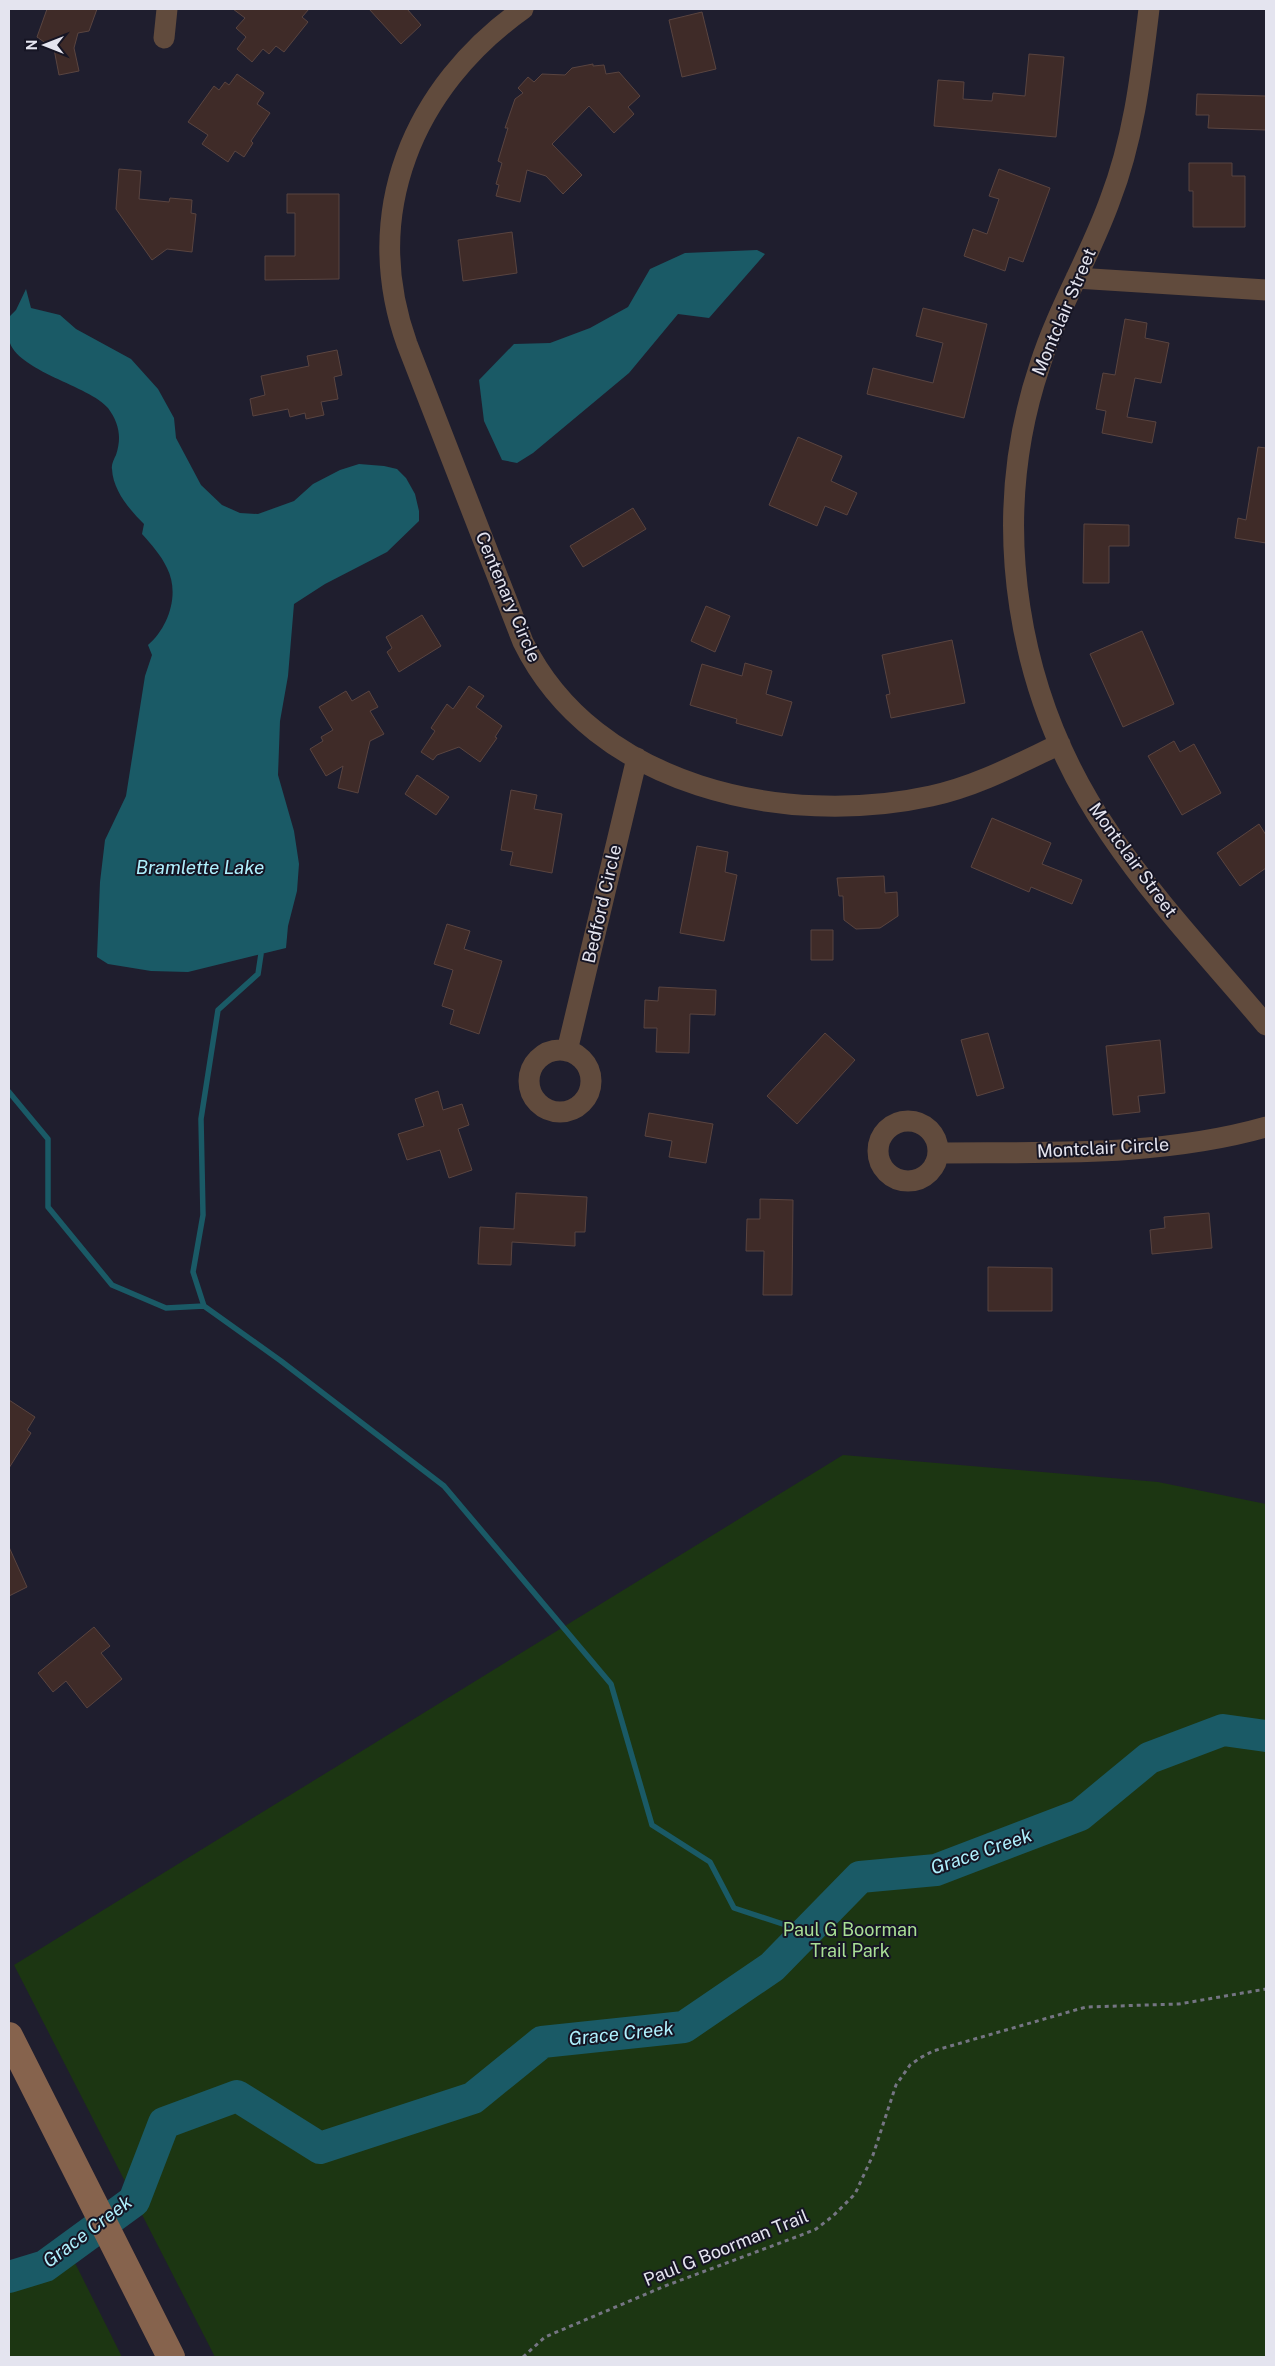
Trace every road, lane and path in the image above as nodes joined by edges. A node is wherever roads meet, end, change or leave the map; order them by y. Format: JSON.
{"nodes":[{"id":1,"x":167,"y":9,"type":"edge"},
{"id":2,"x":523,"y":9,"type":"edge"},
{"id":3,"x":1149,"y":9,"type":"edge"},
{"id":4,"x":164,"y":38,"type":"dead end"},
{"id":5,"x":1076,"y":278,"type":"junction"},
{"id":6,"x":1266,"y":290,"type":"edge"},
{"id":7,"x":1060,"y":744,"type":"junction"},
{"id":8,"x":637,"y":758,"type":"junction"},
{"id":9,"x":1266,"y":1024,"type":"edge"},
{"id":10,"x":567,"y":1051,"type":"dead end"},
{"id":11,"x":1266,"y":1127,"type":"edge"},
{"id":12,"x":939,"y":1153,"type":"dead end"},
{"id":13,"x":1266,"y":1989,"type":"edge"},
{"id":14,"x":9,"y":2036,"type":"edge"},
{"id":15,"x":171,"y":2357,"type":"edge"},
{"id":16,"x":523,"y":2357,"type":"edge"}],
"edges":[{"from":1,"to":4,"type":"street"},
{"from":2,"to":8,"type":"street","name":"Centenary Circle"},
{"from":3,"to":5,"type":"street","name":"Montclair Street"},
{"from":5,"to":6,"type":"street"},
{"from":5,"to":7,"type":"street","name":"Montclair Street"},
{"from":7,"to":8,"type":"street","name":"Centenary Circle"},
{"from":7,"to":9,"type":"street","name":"Montclair Street"},
{"from":8,"to":10,"type":"street","name":"Bedford Circle"},
{"from":11,"to":12,"type":"street","name":"Montclair Circle"},
{"from":13,"to":16,"type":"path","name":"Paul G Boorman Trail"},
{"from":14,"to":15,"type":"main road"}]}
